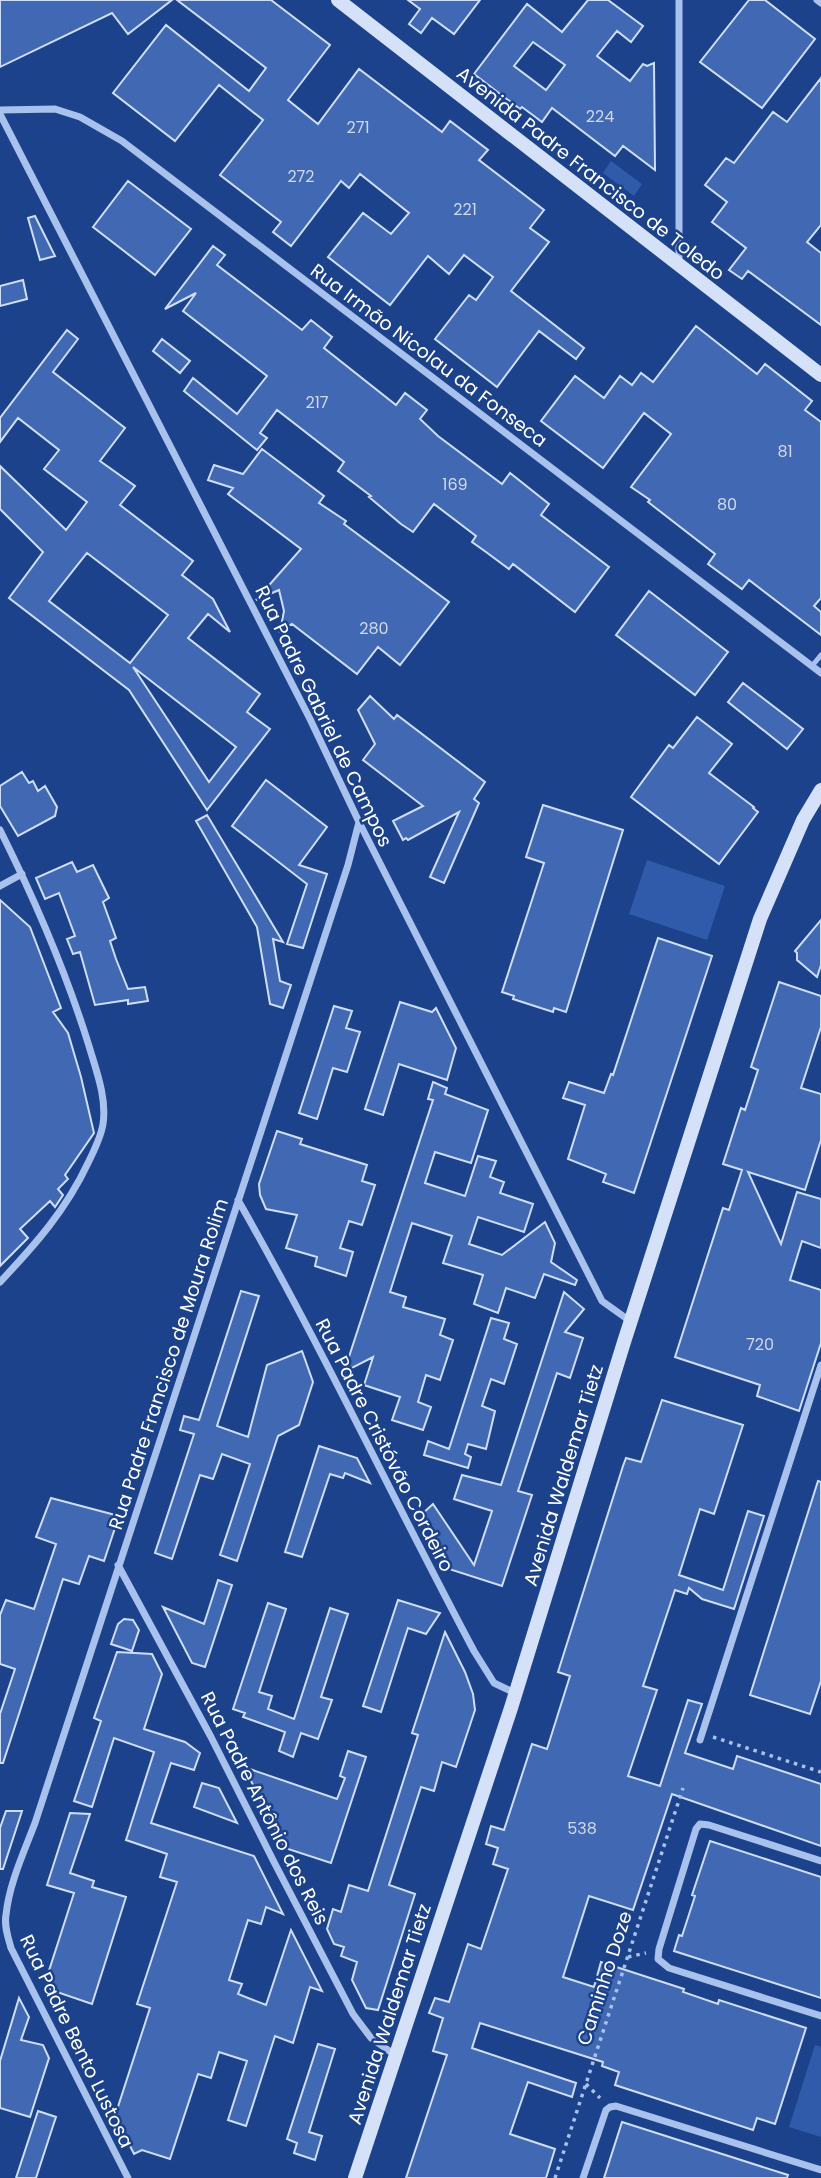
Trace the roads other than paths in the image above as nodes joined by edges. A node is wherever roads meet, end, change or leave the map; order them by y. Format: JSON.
{"nodes":[{"id":1,"x":338,"y":0,"type":"edge"},
{"id":2,"x":679,"y":0,"type":"edge"},
{"id":3,"x":0,"y":112,"type":"edge"},
{"id":4,"x":679,"y":265,"type":"junction"},
{"id":5,"x":821,"y":376,"type":"edge"},
{"id":6,"x":821,"y":655,"type":"edge"},
{"id":7,"x":812,"y":666,"type":"junction"},
{"id":8,"x":821,"y":673,"type":"edge"},
{"id":9,"x":821,"y":790,"type":"edge"},
{"id":10,"x":359,"y":822,"type":"junction"},
{"id":11,"x":0,"y":830,"type":"edge"},
{"id":12,"x":22,"y":874,"type":"junction"},
{"id":13,"x":0,"y":886,"type":"edge"},
{"id":14,"x":238,"y":1200,"type":"junction"},
{"id":15,"x":0,"y":1282,"type":"edge"},
{"id":16,"x":631,"y":1322,"type":"junction"},
{"id":17,"x":821,"y":1365,"type":"edge"},
{"id":18,"x":118,"y":1565,"type":"junction"},
{"id":19,"x":516,"y":1693,"type":"junction"},
{"id":20,"x":701,"y":1737,"type":"road end"},
{"id":21,"x":821,"y":1861,"type":"edge"},
{"id":22,"x":6,"y":1916,"type":"joint"},
{"id":23,"x":821,"y":2016,"type":"edge"},
{"id":24,"x":396,"y":2055,"type":"junction"},
{"id":25,"x":821,"y":2170,"type":"edge"},
{"id":26,"x":128,"y":2178,"type":"edge"},
{"id":27,"x":355,"y":2178,"type":"edge"},
{"id":28,"x":583,"y":2178,"type":"edge"}],
"edges":[{"from":1,"to":4,"type":"street","name":"Avenida Padre Francisco de Toledo"},
{"from":2,"to":4,"type":"street"},
{"from":3,"to":7,"type":"street","name":"Rua Irmão Nicolau da Fonseca"},
{"from":3,"to":10,"type":"street","name":"Rua Padre Gabriel de Campos"},
{"from":4,"to":5,"type":"street","name":"Avenida Padre Francisco de Toledo"},
{"from":6,"to":7,"type":"lane"},
{"from":7,"to":8,"type":"street","name":"Rua Irmão Nicolau da Fonseca"},
{"from":9,"to":16,"type":"street","name":"Avenida Waldemar Tietz"},
{"from":10,"to":14,"type":"street","name":"Rua Padre Francisco de Moura Rolim"},
{"from":10,"to":16,"type":"street","name":"Rua Padre Gabriel de Campos"},
{"from":11,"to":12,"type":"street"},
{"from":12,"to":13,"type":"street"},
{"from":12,"to":15,"type":"street"},
{"from":14,"to":18,"type":"street","name":"Rua Padre Francisco de Moura Rolim"},
{"from":14,"to":19,"type":"street","name":"Rua Padre Cristóvão Cordeiro"},
{"from":16,"to":19,"type":"street","name":"Avenida Waldemar Tietz"},
{"from":17,"to":20,"type":"street"},
{"from":18,"to":22,"type":"street","name":"Rua Padre Francisco de Moura Rolim"},
{"from":18,"to":24,"type":"street","name":"Rua Padre Antônio dos Reis"},
{"from":19,"to":24,"type":"street","name":"Avenida Waldemar Tietz"},
{"from":21,"to":23,"type":"street"},
{"from":22,"to":26,"type":"street","name":"Rua Padre Bento Lustosa"},
{"from":24,"to":27,"type":"street","name":"Avenida Waldemar Tietz"},
{"from":25,"to":28,"type":"street"}]}
